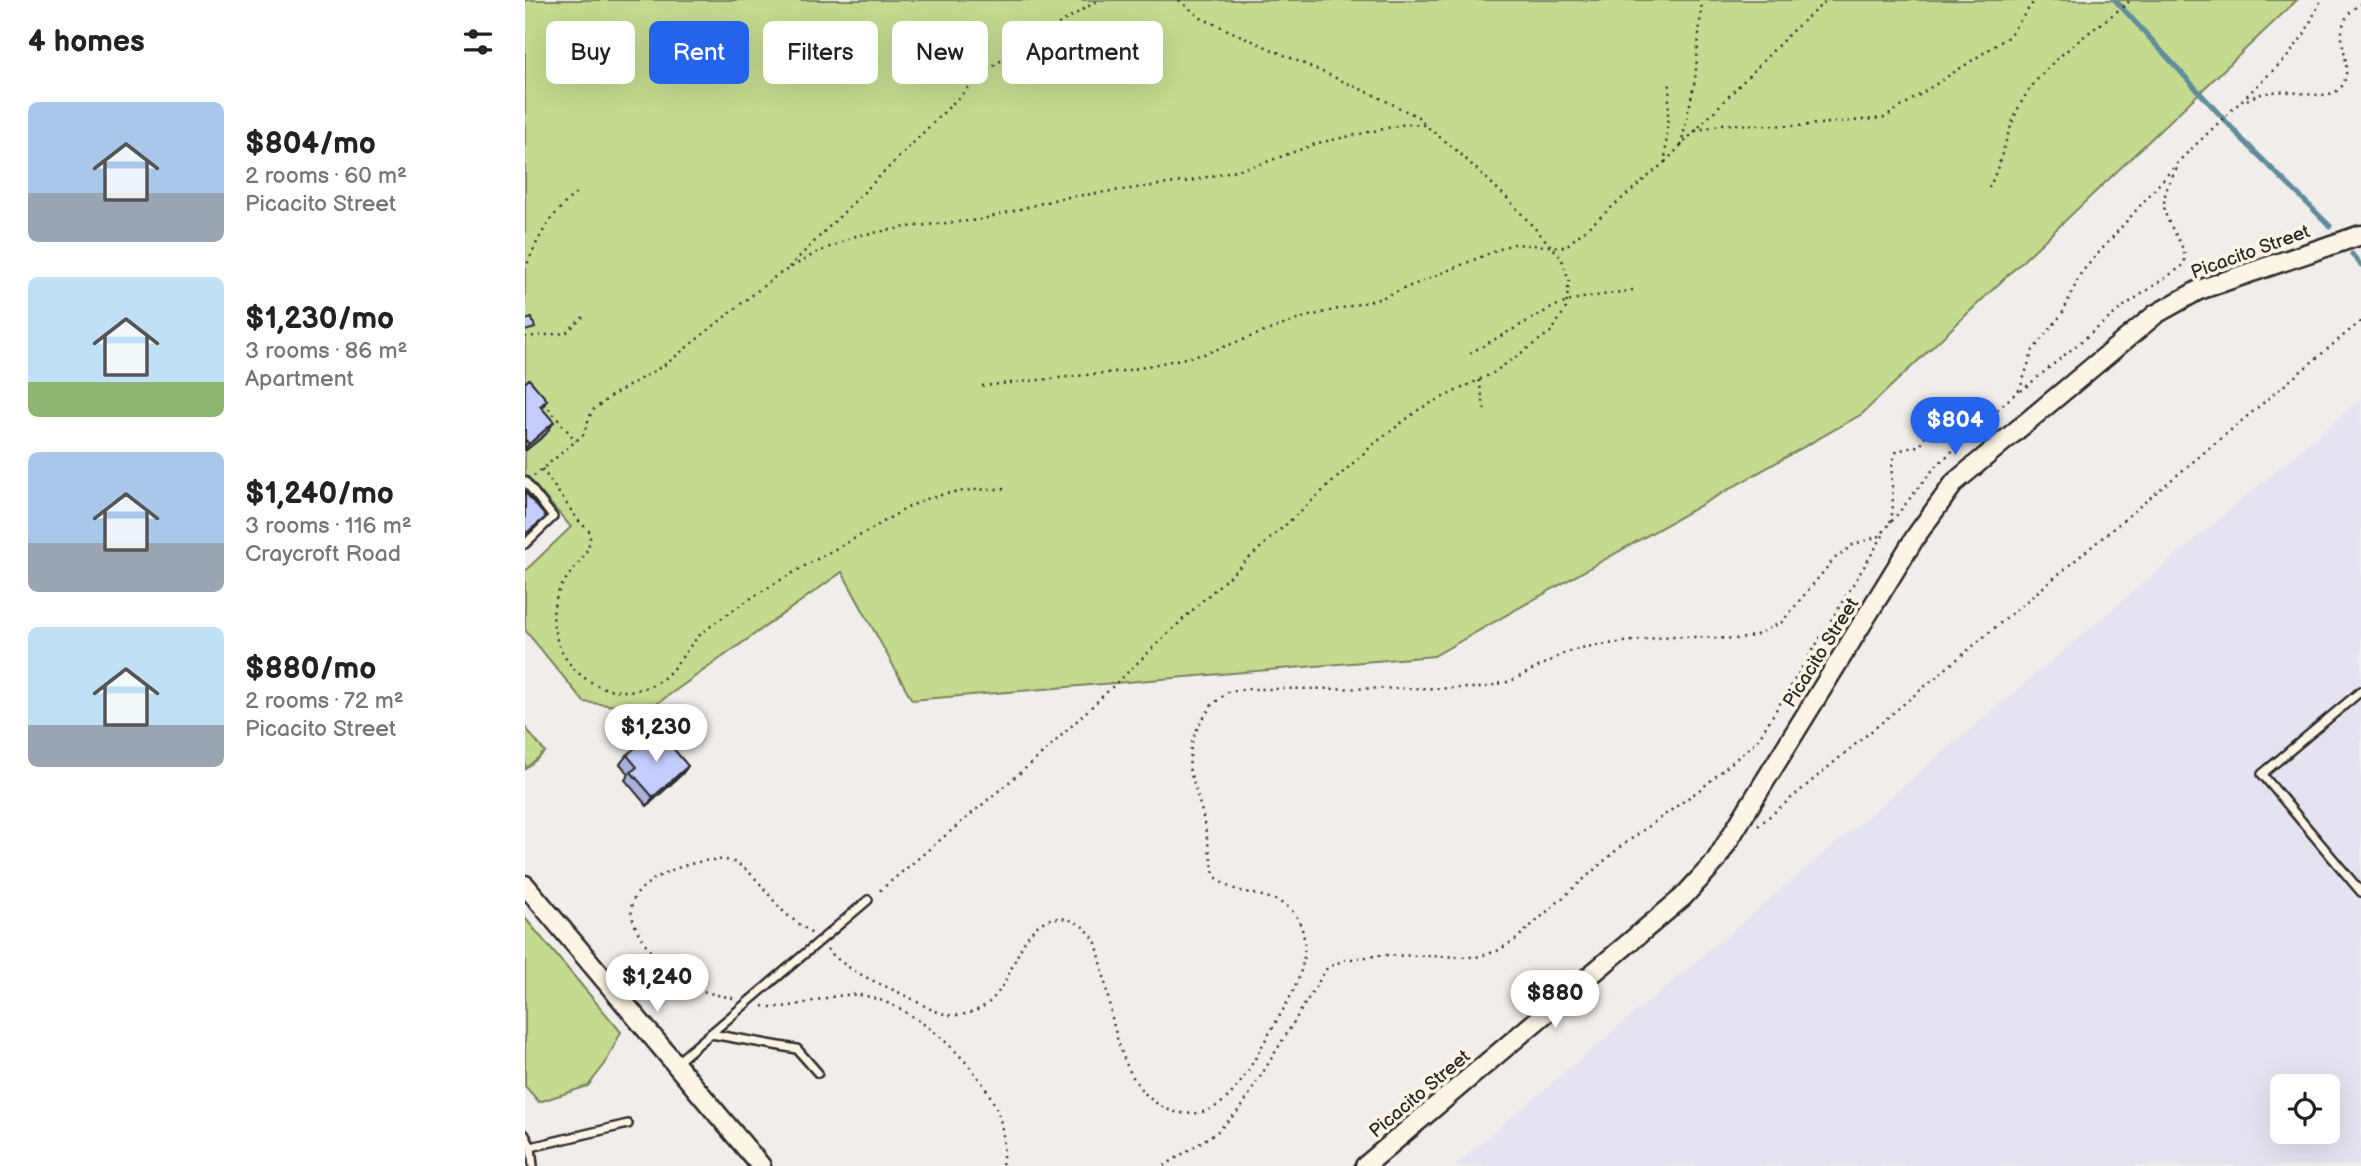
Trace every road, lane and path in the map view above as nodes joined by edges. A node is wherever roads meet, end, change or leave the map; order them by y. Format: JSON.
{"nodes":[{"id":1,"x":1099,"y":0,"type":"edge"},
{"id":2,"x":1179,"y":0,"type":"edge"},
{"id":3,"x":1702,"y":0,"type":"edge"},
{"id":4,"x":1827,"y":0,"type":"edge"},
{"id":5,"x":2035,"y":0,"type":"edge"},
{"id":6,"x":2321,"y":0,"type":"edge"},
{"id":7,"x":2130,"y":1,"type":"edge"},
{"id":8,"x":2361,"y":3,"type":"edge"},
{"id":9,"x":1670,"y":82,"type":"dead end"},
{"id":10,"x":2236,"y":108,"type":"junction"},
{"id":11,"x":1425,"y":125,"type":"junction"},
{"id":12,"x":1695,"y":131,"type":"junction"},
{"id":13,"x":1679,"y":149,"type":"junction"},
{"id":14,"x":2182,"y":158,"type":"junction"},
{"id":15,"x":1665,"y":162,"type":"junction"},
{"id":16,"x":1989,"y":188,"type":"dead end"},
{"id":17,"x":577,"y":192,"type":"dead end"},
{"id":18,"x":2361,"y":235,"type":"edge"},
{"id":19,"x":1549,"y":245,"type":"junction"},
{"id":20,"x":525,"y":270,"type":"edge"},
{"id":21,"x":787,"y":270,"type":"junction"},
{"id":22,"x":1633,"y":290,"type":"dead end"},
{"id":23,"x":1567,"y":302,"type":"junction"},
{"id":24,"x":583,"y":317,"type":"dead end"},
{"id":25,"x":2361,"y":321,"type":"edge"},
{"id":26,"x":525,"y":337,"type":"edge"},
{"id":27,"x":1470,"y":353,"type":"dead end"},
{"id":28,"x":1479,"y":380,"type":"junction"},
{"id":29,"x":982,"y":386,"type":"dead end"},
{"id":30,"x":542,"y":400,"type":"edge"},
{"id":31,"x":2005,"y":404,"type":"junction"},
{"id":32,"x":1485,"y":412,"type":"dead end"},
{"id":33,"x":576,"y":441,"type":"junction"},
{"id":34,"x":542,"y":469,"type":"junction"},
{"id":35,"x":526,"y":482,"type":"edge"},
{"id":36,"x":1004,"y":489,"type":"dead end"},
{"id":37,"x":1889,"y":526,"type":"junction"},
{"id":38,"x":525,"y":544,"type":"edge"},
{"id":39,"x":2361,"y":691,"type":"edge"},
{"id":40,"x":1757,"y":827,"type":"dead end"},
{"id":41,"x":525,"y":885,"type":"edge"},
{"id":42,"x":2361,"y":892,"type":"edge"},
{"id":43,"x":868,"y":900,"type":"joint"},
{"id":44,"x":820,"y":941,"type":"junction"},
{"id":45,"x":748,"y":1002,"type":"junction"},
{"id":46,"x":711,"y":1034,"type":"junction"},
{"id":47,"x":674,"y":1065,"type":"junction"},
{"id":48,"x":818,"y":1073,"type":"dead end"},
{"id":49,"x":628,"y":1124,"type":"dead end"},
{"id":50,"x":525,"y":1135,"type":"edge"},
{"id":51,"x":531,"y":1147,"type":"junction"},
{"id":52,"x":533,"y":1166,"type":"edge"},
{"id":53,"x":761,"y":1166,"type":"edge"},
{"id":54,"x":1002,"y":1166,"type":"edge"},
{"id":55,"x":1164,"y":1166,"type":"edge"},
{"id":56,"x":1365,"y":1166,"type":"edge"}],
"edges":[{"from":1,"to":21,"type":"path"},
{"from":2,"to":11,"type":"path"},
{"from":3,"to":13,"type":"path"},
{"from":4,"to":12,"type":"path"},
{"from":5,"to":12,"type":"path"},
{"from":6,"to":10,"type":"path"},
{"from":7,"to":16,"type":"path"},
{"from":8,"to":10,"type":"path"},
{"from":9,"to":15,"type":"path"},
{"from":10,"to":14,"type":"path"},
{"from":11,"to":19,"type":"path"},
{"from":11,"to":21,"type":"path"},
{"from":12,"to":13,"type":"path"},
{"from":13,"to":15,"type":"path"},
{"from":14,"to":31,"type":"path"},
{"from":14,"to":31,"type":"path"},
{"from":15,"to":19,"type":"path"},
{"from":17,"to":20,"type":"path"},
{"from":18,"to":56,"type":"street","name":"Picacito Street"},
{"from":19,"to":23,"type":"path"},
{"from":19,"to":29,"type":"path"},
{"from":21,"to":33,"type":"path"},
{"from":22,"to":23,"type":"path"},
{"from":23,"to":27,"type":"path"},
{"from":23,"to":28,"type":"path"},
{"from":24,"to":26,"type":"path"},
{"from":25,"to":40,"type":"path"},
{"from":28,"to":32,"type":"path"},
{"from":28,"to":43,"type":"path"},
{"from":30,"to":33,"type":"path"},
{"from":31,"to":37,"type":"path"},
{"from":31,"to":37,"type":"path"},
{"from":33,"to":34,"type":"path"},
{"from":34,"to":35,"type":"path"},
{"from":34,"to":36,"type":"path"},
{"from":35,"to":38,"type":"lane"},
{"from":37,"to":44,"type":"path"},
{"from":37,"to":55,"type":"path"},
{"from":39,"to":42,"type":"lane"},
{"from":41,"to":47,"type":"street"},
{"from":43,"to":44,"type":"lane"},
{"from":44,"to":45,"type":"lane"},
{"from":44,"to":45,"type":"path"},
{"from":45,"to":46,"type":"lane"},
{"from":45,"to":54,"type":"path"},
{"from":46,"to":47,"type":"lane"},
{"from":46,"to":48,"type":"lane"},
{"from":47,"to":53,"type":"street"},
{"from":49,"to":51,"type":"lane"},
{"from":50,"to":51,"type":"lane"},
{"from":51,"to":52,"type":"lane"}]}
